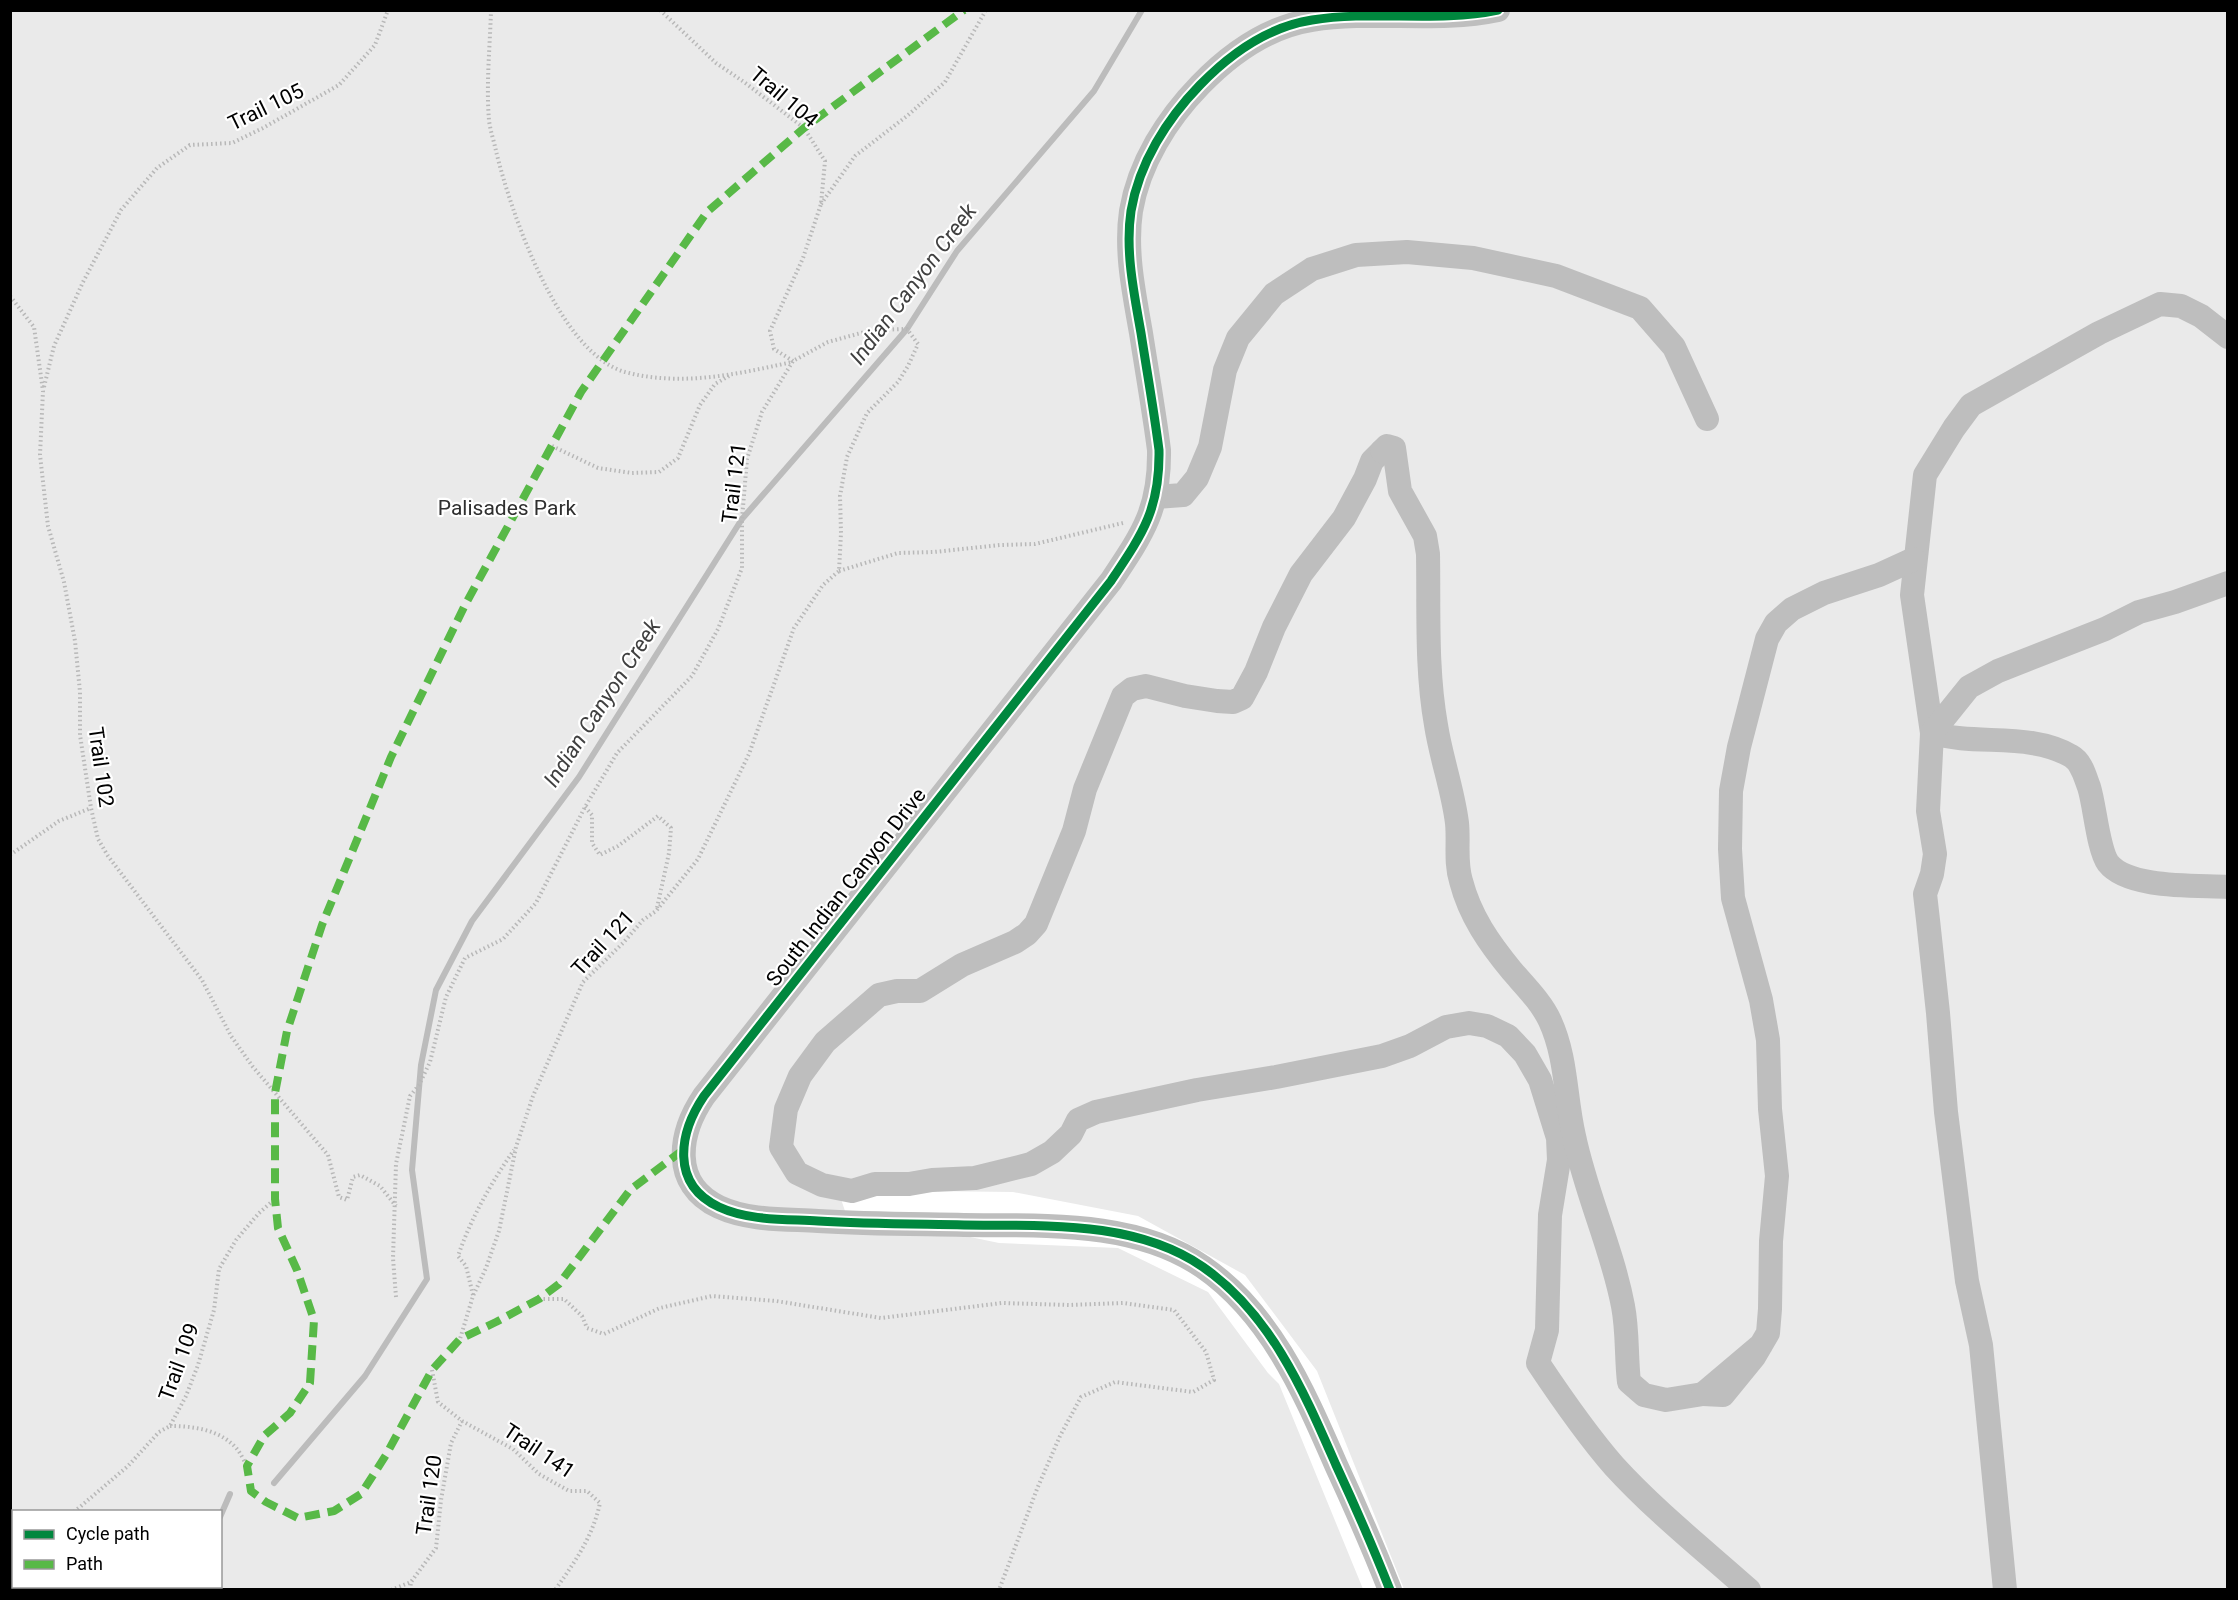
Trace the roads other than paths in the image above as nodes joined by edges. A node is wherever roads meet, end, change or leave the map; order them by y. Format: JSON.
{"nodes":[{"id":1,"x":1498,"y":10,"type":"edge"},
{"id":2,"x":2228,"y":337,"type":"edge"},
{"id":3,"x":1707,"y":419,"type":"dead end"},
{"id":4,"x":1153,"y":508,"type":"junction"},
{"id":5,"x":1914,"y":559,"type":"junction"},
{"id":6,"x":2228,"y":583,"type":"edge"},
{"id":7,"x":1932,"y":733,"type":"junction"},
{"id":8,"x":2228,"y":887,"type":"edge"},
{"id":9,"x":1390,"y":1590,"type":"edge"},
{"id":10,"x":1749,"y":1590,"type":"edge"},
{"id":11,"x":2005,"y":1590,"type":"edge"}],
"edges":[{"from":1,"to":4,"type":"street","name":"South Indian Canyon Drive"},
{"from":2,"to":5,"type":"street"},
{"from":3,"to":4,"type":"street"},
{"from":4,"to":9,"type":"street","name":"South Indian Canyon Drive"},
{"from":5,"to":7,"type":"street"},
{"from":5,"to":10,"type":"street"},
{"from":6,"to":7,"type":"street"},
{"from":7,"to":8,"type":"street"},
{"from":7,"to":11,"type":"street"}]}
